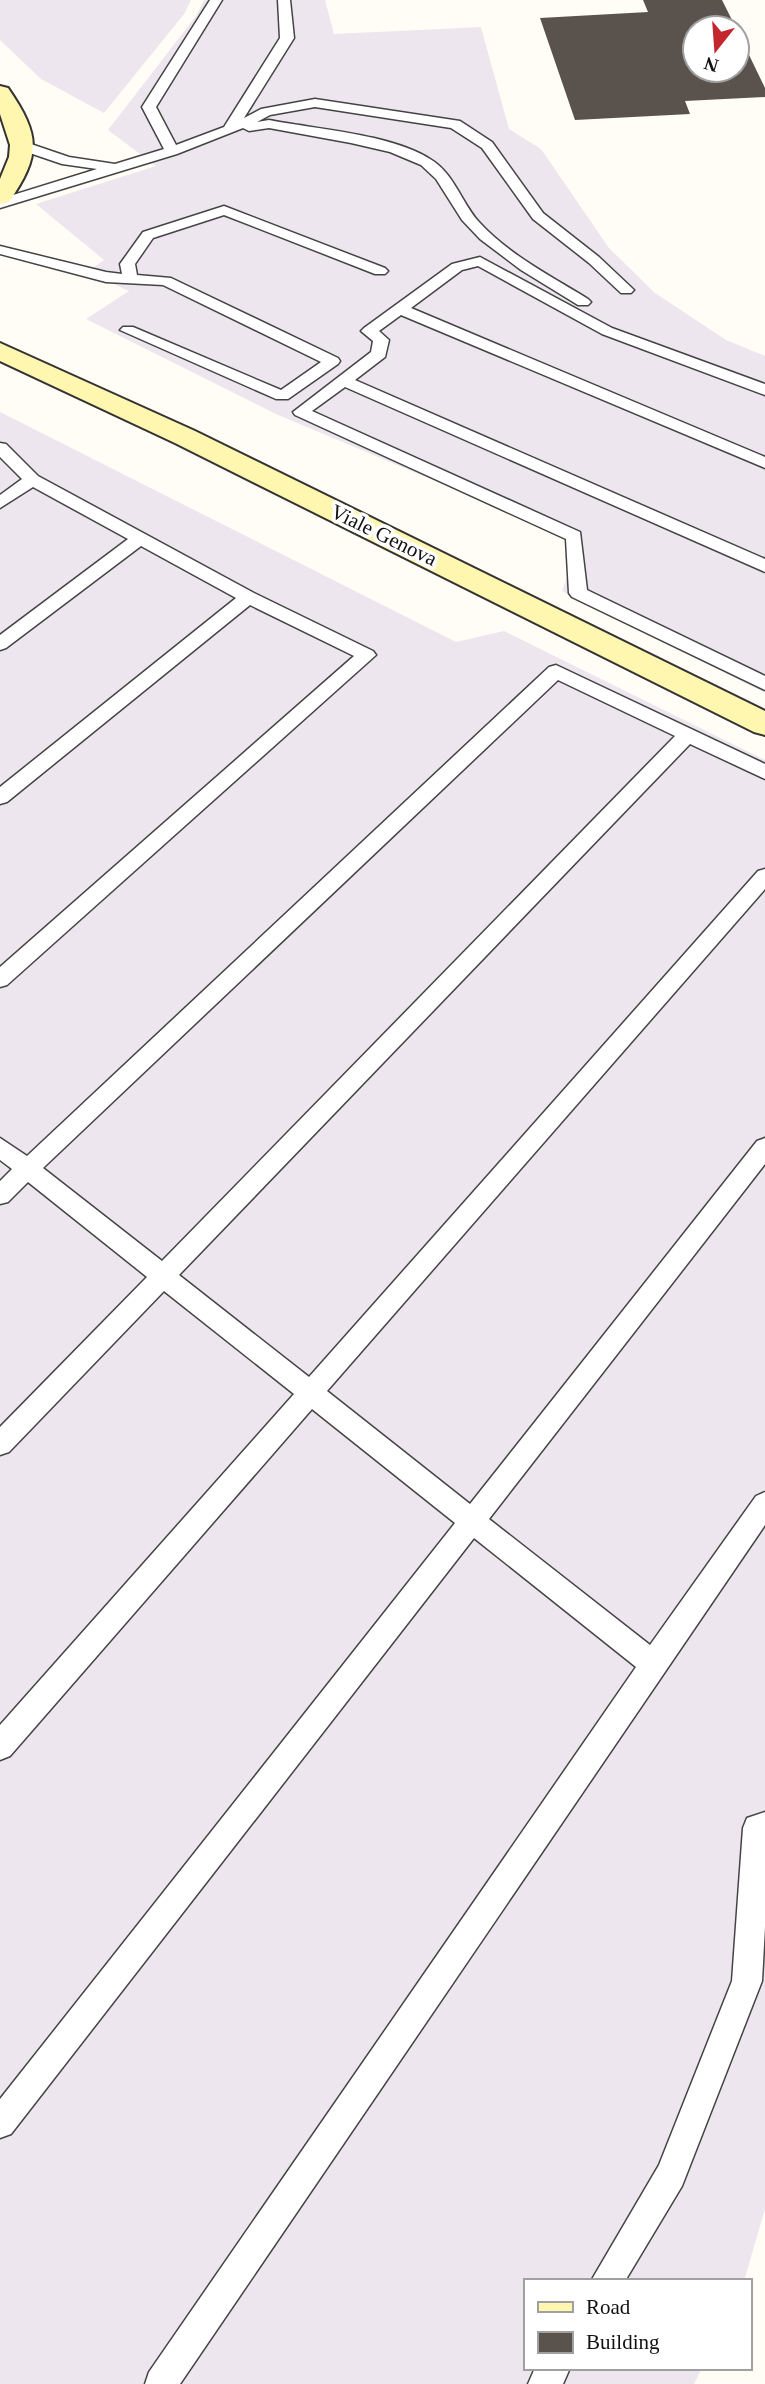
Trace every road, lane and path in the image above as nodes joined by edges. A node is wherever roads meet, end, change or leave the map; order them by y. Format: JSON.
{"nodes":[{"id":1,"x":216,"y":0,"type":"edge"},
{"id":2,"x":284,"y":0,"type":"edge"},
{"id":3,"x":0,"y":93,"type":"edge"},
{"id":4,"x":229,"y":130,"type":"junction"},
{"id":5,"x":23,"y":145,"type":"junction"},
{"id":6,"x":172,"y":151,"type":"junction"},
{"id":7,"x":118,"y":168,"type":"junction"},
{"id":8,"x":0,"y":197,"type":"edge"},
{"id":9,"x":0,"y":204,"type":"edge"},
{"id":10,"x":0,"y":250,"type":"edge"},
{"id":11,"x":380,"y":271,"type":"dead end"},
{"id":12,"x":131,"y":279,"type":"junction"},
{"id":13,"x":626,"y":290,"type":"dead end"},
{"id":14,"x":399,"y":308,"type":"junction"},
{"id":15,"x":128,"y":330,"type":"dead end"},
{"id":16,"x":0,"y":351,"type":"edge"},
{"id":17,"x":765,"y":375,"type":"edge"},
{"id":18,"x":342,"y":380,"type":"junction"},
{"id":19,"x":765,"y":390,"type":"edge"},
{"id":20,"x":0,"y":448,"type":"edge"},
{"id":21,"x":765,"y":463,"type":"edge"},
{"id":22,"x":32,"y":480,"type":"junction"},
{"id":23,"x":0,"y":503,"type":"edge"},
{"id":24,"x":140,"y":538,"type":"junction"},
{"id":25,"x":765,"y":566,"type":"edge"},
{"id":26,"x":248,"y":597,"type":"junction"},
{"id":27,"x":0,"y":644,"type":"edge"},
{"id":28,"x":765,"y":684,"type":"edge"},
{"id":29,"x":765,"y":724,"type":"edge"},
{"id":30,"x":687,"y":735,"type":"junction"},
{"id":31,"x":765,"y":772,"type":"edge"},
{"id":32,"x":0,"y":797,"type":"edge"},
{"id":33,"x":765,"y":876,"type":"edge"},
{"id":34,"x":0,"y":979,"type":"edge"},
{"id":35,"x":0,"y":1147,"type":"edge"},
{"id":36,"x":765,"y":1147,"type":"edge"},
{"id":37,"x":28,"y":1168,"type":"junction"},
{"id":38,"x":0,"y":1195,"type":"edge"},
{"id":39,"x":163,"y":1276,"type":"junction"},
{"id":40,"x":311,"y":1393,"type":"junction"},
{"id":41,"x":0,"y":1444,"type":"edge"},
{"id":42,"x":765,"y":1504,"type":"edge"},
{"id":43,"x":472,"y":1521,"type":"junction"},
{"id":44,"x":653,"y":1664,"type":"junction"},
{"id":45,"x":0,"y":1746,"type":"edge"},
{"id":46,"x":765,"y":1826,"type":"edge"},
{"id":47,"x":0,"y":2123,"type":"edge"},
{"id":48,"x":608,"y":2279,"type":"edge"},
{"id":49,"x":161,"y":2384,"type":"edge"}],
"edges":[{"from":1,"to":6,"type":"lane"},
{"from":2,"to":4,"type":"lane"},
{"from":3,"to":5,"type":"street"},
{"from":4,"to":6,"type":"lane"},
{"from":4,"to":13,"type":"lane"},
{"from":4,"to":17,"type":"lane"},
{"from":5,"to":7,"type":"lane"},
{"from":5,"to":8,"type":"street"},
{"from":6,"to":7,"type":"lane"},
{"from":7,"to":9,"type":"lane"},
{"from":10,"to":12,"type":"lane"},
{"from":11,"to":12,"type":"lane"},
{"from":12,"to":15,"type":"lane"},
{"from":14,"to":18,"type":"lane"},
{"from":14,"to":19,"type":"lane"},
{"from":14,"to":21,"type":"lane"},
{"from":16,"to":29,"type":"street","name":"Viale Genova"},
{"from":18,"to":25,"type":"lane"},
{"from":18,"to":28,"type":"lane"},
{"from":20,"to":22,"type":"lane"},
{"from":22,"to":23,"type":"lane"},
{"from":22,"to":24,"type":"lane"},
{"from":24,"to":26,"type":"lane"},
{"from":24,"to":27,"type":"lane"},
{"from":26,"to":32,"type":"lane"},
{"from":26,"to":34,"type":"lane"},
{"from":30,"to":31,"type":"lane"},
{"from":30,"to":37,"type":"lane"},
{"from":30,"to":39,"type":"lane"},
{"from":33,"to":40,"type":"lane"},
{"from":35,"to":37,"type":"lane"},
{"from":36,"to":43,"type":"lane"},
{"from":37,"to":38,"type":"lane"},
{"from":37,"to":39,"type":"lane"},
{"from":39,"to":40,"type":"lane"},
{"from":39,"to":41,"type":"lane"},
{"from":40,"to":43,"type":"lane"},
{"from":40,"to":45,"type":"lane"},
{"from":42,"to":44,"type":"lane"},
{"from":43,"to":44,"type":"lane"},
{"from":43,"to":47,"type":"lane"},
{"from":44,"to":49,"type":"lane"},
{"from":46,"to":48,"type":"lane"}]}
